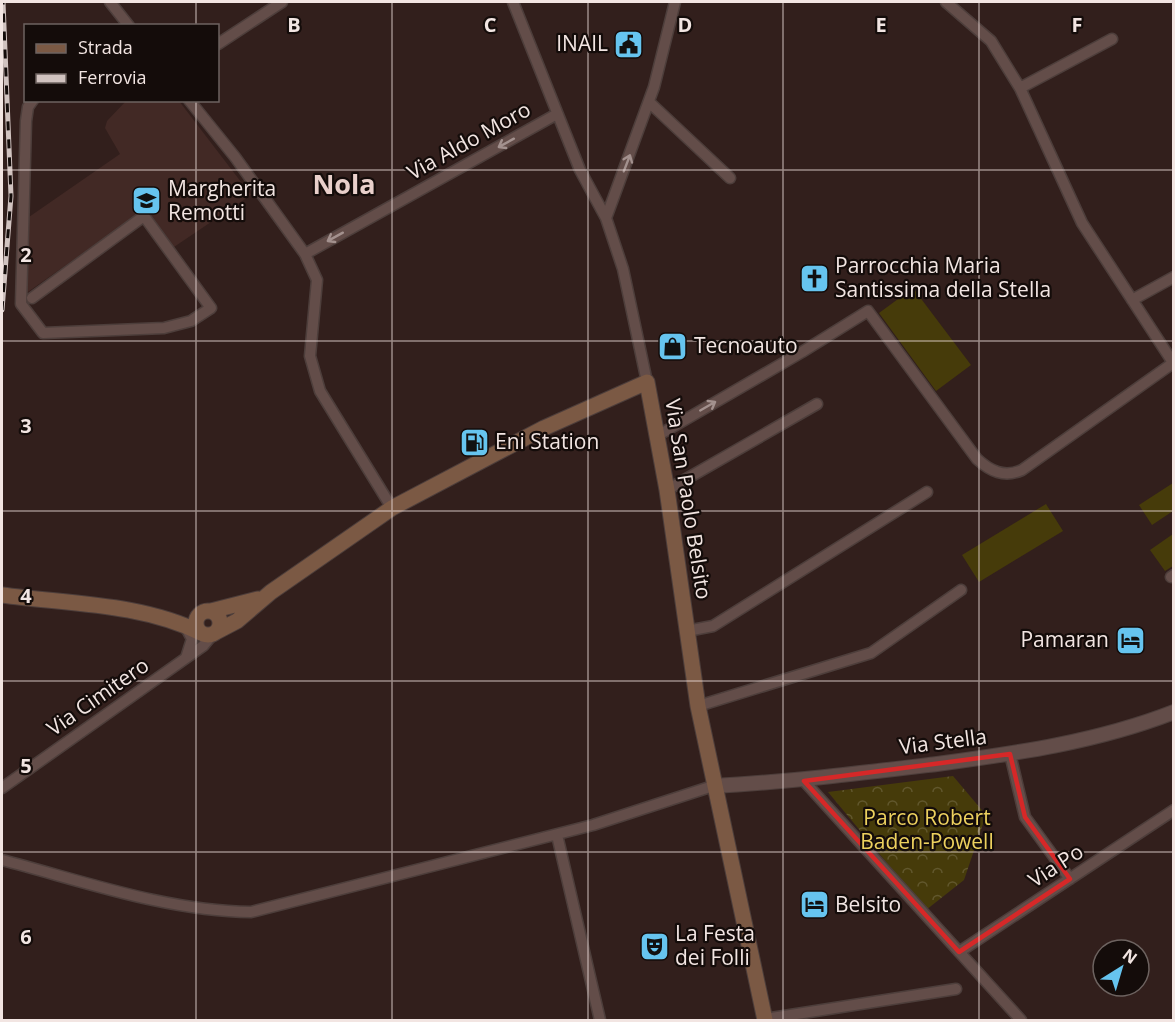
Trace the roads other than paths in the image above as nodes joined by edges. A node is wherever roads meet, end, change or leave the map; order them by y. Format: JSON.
{"nodes":[{"id":1,"x":110,"y":2,"type":"edge"},
{"id":2,"x":282,"y":2,"type":"edge"},
{"id":3,"x":513,"y":2,"type":"edge"},
{"id":4,"x":675,"y":2,"type":"edge"},
{"id":5,"x":946,"y":2,"type":"edge"},
{"id":6,"x":126,"y":24,"type":"edge"},
{"id":7,"x":1112,"y":39,"type":"dead end"},
{"id":8,"x":219,"y":43,"type":"edge"},
{"id":9,"x":1020,"y":88,"type":"junction"},
{"id":10,"x":31,"y":102,"type":"edge"},
{"id":11,"x":191,"y":102,"type":"edge"},
{"id":12,"x":649,"y":102,"type":"junction"},
{"id":13,"x":557,"y":114,"type":"junction"},
{"id":14,"x":730,"y":178,"type":"dead end"},
{"id":15,"x":606,"y":218,"type":"junction"},
{"id":16,"x":305,"y":254,"type":"junction"},
{"id":17,"x":1173,"y":278,"type":"edge"},
{"id":18,"x":32,"y":297,"type":"dead end"},
{"id":19,"x":1132,"y":300,"type":"junction"},
{"id":20,"x":1173,"y":364,"type":"edge"},
{"id":21,"x":647,"y":382,"type":"junction"},
{"id":22,"x":817,"y":404,"type":"dead end"},
{"id":23,"x":657,"y":435,"type":"junction"},
{"id":24,"x":667,"y":490,"type":"junction"},
{"id":25,"x":927,"y":492,"type":"dead end"},
{"id":26,"x":392,"y":508,"type":"junction"},
{"id":27,"x":961,"y":590,"type":"dead end"},
{"id":28,"x":271,"y":592,"type":"junction"},
{"id":29,"x":2,"y":596,"type":"edge"},
{"id":30,"x":207,"y":612,"type":"junction"},
{"id":31,"x":146,"y":613,"type":"junction"},
{"id":32,"x":182,"y":624,"type":"junction"},
{"id":33,"x":687,"y":631,"type":"junction"},
{"id":34,"x":210,"y":633,"type":"junction"},
{"id":35,"x":186,"y":658,"type":"junction"},
{"id":36,"x":698,"y":706,"type":"junction"},
{"id":37,"x":1173,"y":712,"type":"edge"},
{"id":38,"x":1010,"y":754,"type":"junction"},
{"id":39,"x":804,"y":781,"type":"junction"},
{"id":40,"x":713,"y":786,"type":"junction"},
{"id":41,"x":2,"y":788,"type":"edge"},
{"id":42,"x":1173,"y":810,"type":"edge"},
{"id":43,"x":557,"y":835,"type":"junction"},
{"id":44,"x":2,"y":860,"type":"edge"},
{"id":45,"x":1070,"y":879,"type":"junction"},
{"id":46,"x":959,"y":952,"type":"junction"},
{"id":47,"x":956,"y":989,"type":"dead end"},
{"id":48,"x":600,"y":1020,"type":"edge"},
{"id":49,"x":765,"y":1020,"type":"edge"},
{"id":50,"x":1021,"y":1020,"type":"edge"}],
"edges":[{"from":1,"to":6,"type":"street"},
{"from":2,"to":8,"type":"street"},
{"from":3,"to":13,"type":"street","name":"Via San Paolo Belsito"},
{"from":4,"to":12,"type":"street"},
{"from":5,"to":9,"type":"street"},
{"from":7,"to":9,"type":"street"},
{"from":9,"to":19,"type":"street"},
{"from":10,"to":18,"type":"street"},
{"from":11,"to":16,"type":"street"},
{"from":12,"to":14,"type":"street"},
{"from":15,"to":12,"type":"street","one_way":true},
{"from":13,"to":15,"type":"street","name":"Via San Paolo Belsito"},
{"from":13,"to":16,"type":"street","name":"Via Aldo Moro","one_way":true},
{"from":15,"to":21,"type":"street","name":"Via San Paolo Belsito"},
{"from":16,"to":26,"type":"street"},
{"from":17,"to":19,"type":"street"},
{"from":19,"to":20,"type":"street"},
{"from":23,"to":20,"type":"street","one_way":true},
{"from":21,"to":23,"type":"main road","name":"Via San Paolo Belsito"},
{"from":21,"to":26,"type":"main road"},
{"from":22,"to":24,"type":"street"},
{"from":23,"to":24,"type":"main road","name":"Via San Paolo Belsito"},
{"from":24,"to":33,"type":"main road","name":"Via San Paolo Belsito"},
{"from":25,"to":33,"type":"street"},
{"from":26,"to":28,"type":"main road"},
{"from":27,"to":36,"type":"street"},
{"from":28,"to":30,"type":"main road"},
{"from":28,"to":34,"type":"main road"},
{"from":29,"to":31,"type":"main road"},
{"from":30,"to":31,"type":"main road"},
{"from":30,"to":34,"type":"main road"},
{"from":30,"to":34,"type":"main road"},
{"from":31,"to":32,"type":"main road"},
{"from":32,"to":34,"type":"main road"},
{"from":32,"to":35,"type":"street"},
{"from":33,"to":36,"type":"main road","name":"Via San Paolo Belsito"},
{"from":34,"to":35,"type":"street","name":"Via Cimitero"},
{"from":35,"to":41,"type":"street","name":"Via Cimitero"},
{"from":36,"to":40,"type":"main road","name":"Via San Paolo Belsito"},
{"from":37,"to":38,"type":"street","name":"Via Stella"},
{"from":38,"to":39,"type":"street","name":"Via Stella"},
{"from":38,"to":45,"type":"street"},
{"from":39,"to":40,"type":"street","name":"Via Stella"},
{"from":39,"to":46,"type":"street"},
{"from":40,"to":43,"type":"street"},
{"from":40,"to":49,"type":"main road","name":"Via San Paolo Belsito"},
{"from":42,"to":45,"type":"street","name":"Via Po"},
{"from":43,"to":44,"type":"street"},
{"from":43,"to":48,"type":"street"},
{"from":45,"to":46,"type":"street","name":"Via Po"},
{"from":46,"to":50,"type":"street"},
{"from":47,"to":49,"type":"street"}]}
